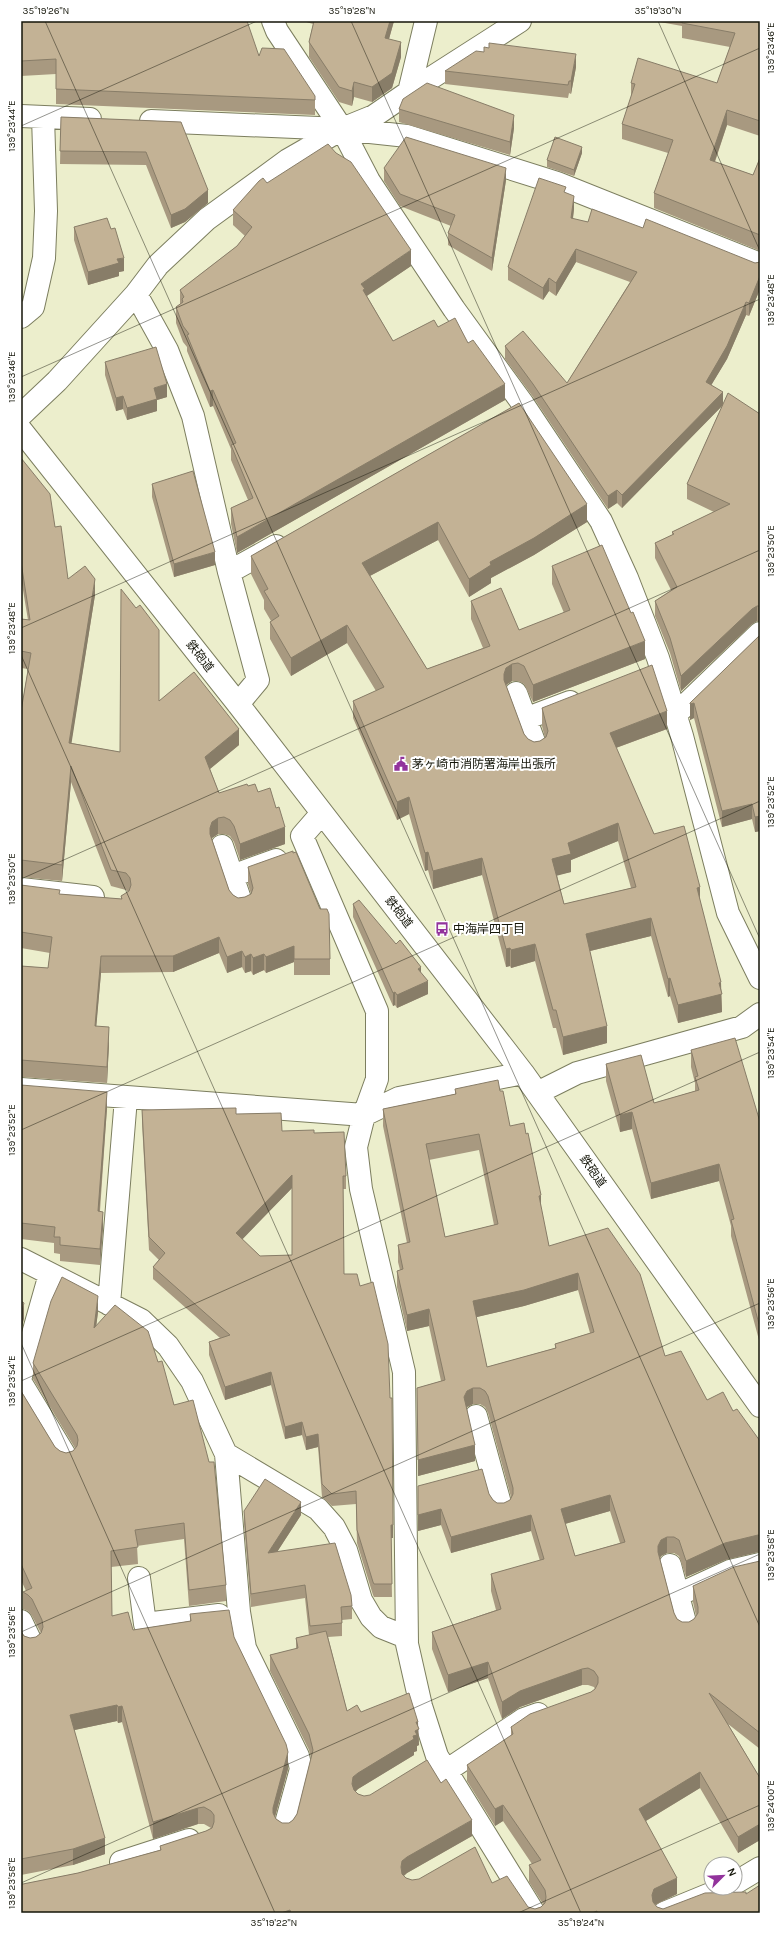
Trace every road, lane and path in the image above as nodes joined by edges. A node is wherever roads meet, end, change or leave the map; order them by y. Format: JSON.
{"nodes":[{"id":1,"x":273,"y":21,"type":"edge"},
{"id":2,"x":426,"y":21,"type":"edge"},
{"id":3,"x":520,"y":21,"type":"edge"},
{"id":4,"x":409,"y":92,"type":"junction"},
{"id":5,"x":21,"y":116,"type":"edge"},
{"id":6,"x":42,"y":117,"type":"junction"},
{"id":7,"x":342,"y":130,"type":"junction"},
{"id":8,"x":760,"y":264,"type":"edge"},
{"id":9,"x":136,"y":294,"type":"junction"},
{"id":10,"x":21,"y":317,"type":"edge"},
{"id":11,"x":523,"y":404,"type":"junction"},
{"id":12,"x":21,"y":415,"type":"edge"},
{"id":13,"x":503,"y":416,"type":"edge"},
{"id":14,"x":21,"y":430,"type":"edge"},
{"id":15,"x":291,"y":537,"type":"edge"},
{"id":16,"x":229,"y":572,"type":"junction"},
{"id":17,"x":760,"y":633,"type":"edge"},
{"id":18,"x":660,"y":666,"type":"junction"},
{"id":19,"x":639,"y":674,"type":"edge"},
{"id":20,"x":516,"y":693,"type":"dead end"},
{"id":21,"x":589,"y":694,"type":"edge"},
{"id":22,"x":238,"y":704,"type":"junction"},
{"id":23,"x":676,"y":714,"type":"junction"},
{"id":24,"x":525,"y":719,"type":"junction"},
{"id":25,"x":536,"y":746,"type":"edge"},
{"id":26,"x":322,"y":813,"type":"junction"},
{"id":27,"x":222,"y":846,"type":"dead end"},
{"id":28,"x":308,"y":849,"type":"junction"},
{"id":29,"x":232,"y":876,"type":"junction"},
{"id":30,"x":21,"y":889,"type":"edge"},
{"id":31,"x":112,"y":900,"type":"edge"},
{"id":32,"x":241,"y":902,"type":"edge"},
{"id":33,"x":760,"y":978,"type":"edge"},
{"id":34,"x":760,"y":1014,"type":"edge"},
{"id":35,"x":523,"y":1073,"type":"junction"},
{"id":36,"x":21,"y":1089,"type":"edge"},
{"id":37,"x":537,"y":1093,"type":"junction"},
{"id":38,"x":126,"y":1098,"type":"junction"},
{"id":39,"x":364,"y":1115,"type":"junction"},
{"id":40,"x":21,"y":1259,"type":"edge"},
{"id":41,"x":50,"y":1274,"type":"junction"},
{"id":42,"x":109,"y":1304,"type":"junction"},
{"id":43,"x":21,"y":1376,"type":"edge"},
{"id":44,"x":21,"y":1383,"type":"edge"},
{"id":45,"x":760,"y":1406,"type":"edge"},
{"id":46,"x":476,"y":1416,"type":"dead end"},
{"id":47,"x":226,"y":1454,"type":"junction"},
{"id":48,"x":66,"y":1457,"type":"edge"},
{"id":49,"x":491,"y":1470,"type":"junction"},
{"id":50,"x":469,"y":1475,"type":"edge"},
{"id":51,"x":426,"y":1487,"type":"edge"},
{"id":52,"x":404,"y":1493,"type":"junction"},
{"id":53,"x":501,"y":1507,"type":"edge"},
{"id":54,"x":760,"y":1564,"type":"edge"},
{"id":55,"x":670,"y":1565,"type":"dead end"},
{"id":56,"x":139,"y":1578,"type":"dead end"},
{"id":57,"x":678,"y":1595,"type":"junction"},
{"id":58,"x":239,"y":1612,"type":"junction"},
{"id":59,"x":21,"y":1621,"type":"edge"},
{"id":60,"x":686,"y":1626,"type":"edge"},
{"id":61,"x":406,"y":1637,"type":"junction"},
{"id":62,"x":31,"y":1642,"type":"edge"},
{"id":63,"x":558,"y":1707,"type":"edge"},
{"id":64,"x":442,"y":1763,"type":"junction"},
{"id":65,"x":417,"y":1768,"type":"edge"},
{"id":66,"x":285,"y":1827,"type":"edge"},
{"id":67,"x":202,"y":1836,"type":"edge"},
{"id":68,"x":105,"y":1868,"type":"edge"},
{"id":69,"x":760,"y":1868,"type":"edge"},
{"id":70,"x":743,"y":1879,"type":"edge"},
{"id":71,"x":705,"y":1896,"type":"edge"},
{"id":72,"x":534,"y":1913,"type":"edge"},
{"id":73,"x":664,"y":1913,"type":"edge"}],
"edges":[{"from":1,"to":7,"type":"street"},
{"from":2,"to":4,"type":"street"},
{"from":3,"to":4,"type":"street"},
{"from":4,"to":7,"type":"street"},
{"from":5,"to":6,"type":"street"},
{"from":6,"to":7,"type":"street"},
{"from":6,"to":10,"type":"street"},
{"from":7,"to":8,"type":"street"},
{"from":7,"to":9,"type":"street"},
{"from":7,"to":11,"type":"street"},
{"from":9,"to":12,"type":"street"},
{"from":9,"to":16,"type":"street"},
{"from":11,"to":13,"type":"street"},
{"from":11,"to":18,"type":"street"},
{"from":14,"to":22,"type":"street","name":"鉄砲道"},
{"from":15,"to":16,"type":"street"},
{"from":16,"to":22,"type":"street"},
{"from":17,"to":23,"type":"street"},
{"from":18,"to":19,"type":"street"},
{"from":18,"to":23,"type":"street"},
{"from":20,"to":24,"type":"street"},
{"from":21,"to":24,"type":"street"},
{"from":22,"to":26,"type":"street","name":"鉄砲道"},
{"from":23,"to":33,"type":"street"},
{"from":24,"to":25,"type":"street"},
{"from":26,"to":28,"type":"street"},
{"from":26,"to":35,"type":"street","name":"鉄砲道"},
{"from":27,"to":29,"type":"street"},
{"from":28,"to":29,"type":"street"},
{"from":28,"to":39,"type":"street"},
{"from":29,"to":32,"type":"street"},
{"from":30,"to":31,"type":"street"},
{"from":34,"to":37,"type":"street"},
{"from":35,"to":37,"type":"street","name":"鉄砲道"},
{"from":35,"to":39,"type":"street"},
{"from":36,"to":38,"type":"street"},
{"from":37,"to":45,"type":"street","name":"鉄砲道"},
{"from":38,"to":39,"type":"street"},
{"from":38,"to":42,"type":"street"},
{"from":39,"to":52,"type":"street"},
{"from":40,"to":41,"type":"street"},
{"from":41,"to":42,"type":"street"},
{"from":41,"to":43,"type":"street"},
{"from":42,"to":47,"type":"street"},
{"from":44,"to":48,"type":"street"},
{"from":46,"to":49,"type":"street"},
{"from":47,"to":58,"type":"street"},
{"from":47,"to":61,"type":"street"},
{"from":49,"to":50,"type":"street"},
{"from":49,"to":53,"type":"street"},
{"from":51,"to":52,"type":"street"},
{"from":52,"to":61,"type":"street"},
{"from":54,"to":57,"type":"street"},
{"from":55,"to":57,"type":"street"},
{"from":56,"to":58,"type":"street"},
{"from":57,"to":60,"type":"street"},
{"from":58,"to":66,"type":"street"},
{"from":59,"to":62,"type":"street"},
{"from":61,"to":64,"type":"street"},
{"from":63,"to":64,"type":"street"},
{"from":64,"to":65,"type":"street"},
{"from":64,"to":72,"type":"street"},
{"from":67,"to":68,"type":"street"},
{"from":69,"to":70,"type":"street"},
{"from":71,"to":73,"type":"street"}]}
